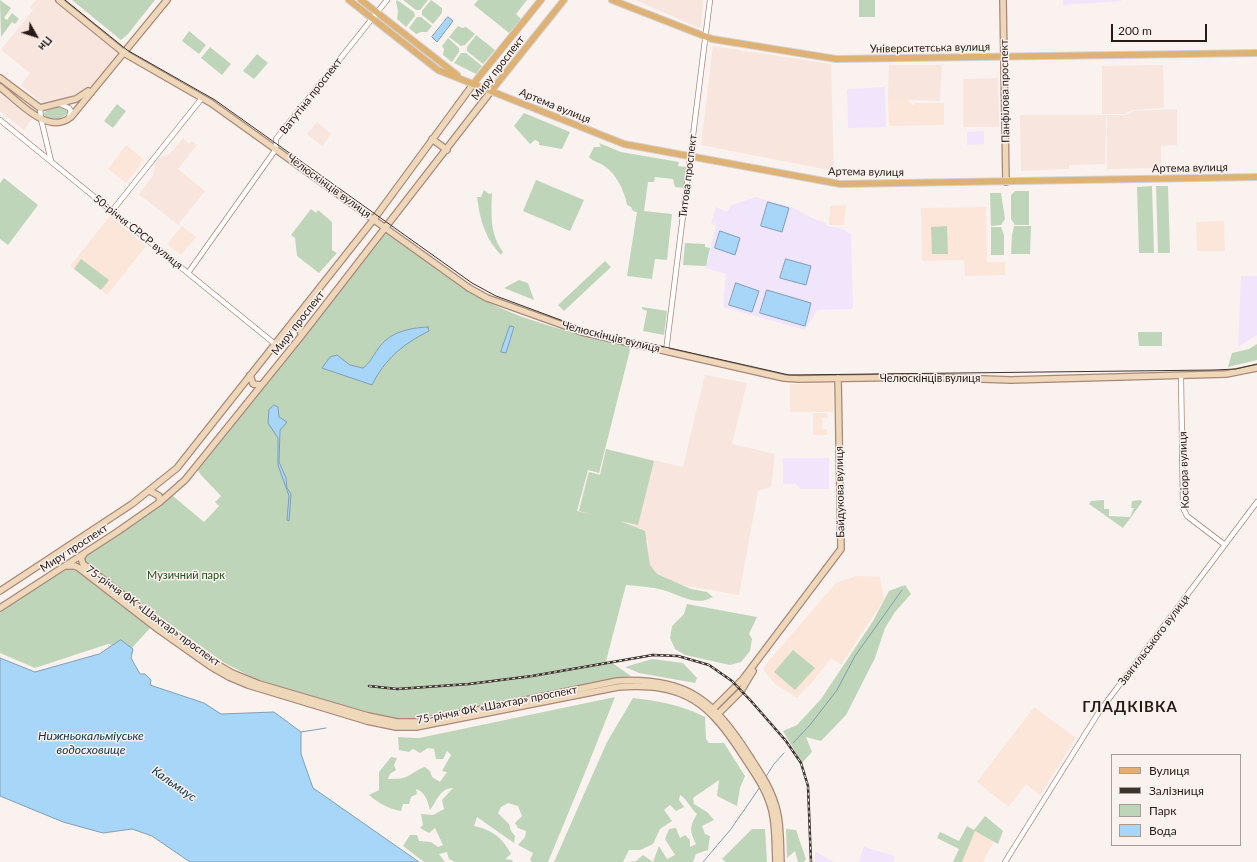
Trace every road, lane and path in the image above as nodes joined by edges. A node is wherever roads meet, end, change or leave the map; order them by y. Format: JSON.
{"nodes":[{"id":1,"x":59,"y":0,"type":"edge"},
{"id":2,"x":167,"y":0,"type":"edge"},
{"id":3,"x":349,"y":0,"type":"edge"},
{"id":4,"x":361,"y":0,"type":"edge"},
{"id":5,"x":387,"y":0,"type":"edge"},
{"id":6,"x":541,"y":0,"type":"edge"},
{"id":7,"x":564,"y":0,"type":"edge"},
{"id":8,"x":612,"y":0,"type":"edge"},
{"id":9,"x":710,"y":0,"type":"edge"},
{"id":10,"x":1003,"y":0,"type":"edge"},
{"id":11,"x":377,"y":12,"type":"junction"},
{"id":12,"x":372,"y":19,"type":"junction"},
{"id":13,"x":706,"y":38,"type":"junction"},
{"id":14,"x":124,"y":53,"type":"junction"},
{"id":15,"x":1257,"y":53,"type":"edge"},
{"id":16,"x":429,"y":55,"type":"junction"},
{"id":17,"x":1004,"y":57,"type":"junction"},
{"id":18,"x":424,"y":61,"type":"junction"},
{"id":19,"x":0,"y":78,"type":"edge"},
{"id":20,"x":467,"y":80,"type":"junction"},
{"id":21,"x":474,"y":83,"type":"junction"},
{"id":22,"x":96,"y":85,"type":"junction"},
{"id":23,"x":0,"y":87,"type":"edge"},
{"id":24,"x":492,"y":90,"type":"junction"},
{"id":25,"x":202,"y":98,"type":"junction"},
{"id":26,"x":60,"y":104,"type":"junction"},
{"id":27,"x":40,"y":108,"type":"junction"},
{"id":28,"x":41,"y":119,"type":"junction"},
{"id":29,"x":0,"y":120,"type":"edge"},
{"id":30,"x":67,"y":120,"type":"junction"},
{"id":31,"x":432,"y":139,"type":"junction"},
{"id":32,"x":276,"y":149,"type":"junction"},
{"id":33,"x":446,"y":150,"type":"junction"},
{"id":34,"x":690,"y":156,"type":"junction"},
{"id":35,"x":51,"y":161,"type":"junction"},
{"id":36,"x":1257,"y":177,"type":"edge"},
{"id":37,"x":1006,"y":182,"type":"junction"},
{"id":38,"x":112,"y":212,"type":"junction"},
{"id":39,"x":374,"y":218,"type":"junction"},
{"id":40,"x":385,"y":227,"type":"junction"},
{"id":41,"x":188,"y":273,"type":"junction"},
{"id":42,"x":290,"y":326,"type":"junction"},
{"id":43,"x":302,"y":335,"type":"junction"},
{"id":44,"x":275,"y":344,"type":"junction"},
{"id":45,"x":666,"y":351,"type":"junction"},
{"id":46,"x":1257,"y":368,"type":"edge"},
{"id":47,"x":250,"y":375,"type":"junction"},
{"id":48,"x":1181,"y":376,"type":"junction"},
{"id":49,"x":838,"y":378,"type":"junction"},
{"id":50,"x":261,"y":385,"type":"junction"},
{"id":51,"x":150,"y":491,"type":"junction"},
{"id":52,"x":160,"y":502,"type":"junction"},
{"id":53,"x":1257,"y":502,"type":"edge"},
{"id":54,"x":1225,"y":545,"type":"junction"},
{"id":55,"x":84,"y":554,"type":"junction"},
{"id":56,"x":66,"y":566,"type":"junction"},
{"id":57,"x":0,"y":591,"type":"edge"},
{"id":58,"x":120,"y":597,"type":"junction"},
{"id":59,"x":1,"y":605,"type":"edge"},
{"id":60,"x":765,"y":652,"type":"junction"},
{"id":61,"x":712,"y":710,"type":"junction"},
{"id":62,"x":717,"y":714,"type":"junction"},
{"id":63,"x":776,"y":862,"type":"edge"},
{"id":64,"x":781,"y":862,"type":"edge"},
{"id":65,"x":1005,"y":862,"type":"edge"}],
"edges":[{"from":1,"to":14,"type":"main road","name":"Челюскінців вулиця"},
{"from":2,"to":14,"type":"main road"},
{"from":3,"to":12,"type":"main road","name":"Артема вулиця"},
{"from":4,"to":11,"type":"main road","name":"Артема вулиця"},
{"from":5,"to":11,"type":"street","name":"Ватутіна проспект"},
{"from":6,"to":21,"type":"main road","name":"Миру проспект"},
{"from":7,"to":24,"type":"main road","name":"Миру проспект"},
{"from":8,"to":13,"type":"main road","name":"Університетська вулиця"},
{"from":9,"to":13,"type":"street","name":"Титова проспект"},
{"from":10,"to":17,"type":"main road","name":"Панфілова проспект"},
{"from":11,"to":12,"type":"street","name":"Ватутіна проспект"},
{"from":11,"to":16,"type":"main road","name":"Артема вулиця"},
{"from":12,"to":18,"type":"main road","name":"Артема вулиця"},
{"from":12,"to":32,"type":"street","name":"Ватутіна проспект"},
{"from":13,"to":17,"type":"main road","name":"Університетська вулиця"},
{"from":13,"to":34,"type":"street","name":"Титова проспект"},
{"from":14,"to":22,"type":"main road"},
{"from":14,"to":25,"type":"main road","name":"Челюскінців вулиця"},
{"from":15,"to":17,"type":"main road","name":"Університетська вулиця"},
{"from":16,"to":18,"type":"main road"},
{"from":16,"to":20,"type":"main road","name":"Артема вулиця"},
{"from":17,"to":37,"type":"main road","name":"Панфілова проспект"},
{"from":18,"to":20,"type":"main road","name":"Артема вулиця"},
{"from":19,"to":27,"type":"main road"},
{"from":20,"to":21,"type":"main road","name":"Артема вулиця"},
{"from":21,"to":24,"type":"main road","name":"Артема вулиця"},
{"from":21,"to":31,"type":"main road","name":"Миру проспект"},
{"from":22,"to":26,"type":"main road"},
{"from":22,"to":30,"type":"main road"},
{"from":23,"to":28,"type":"main road"},
{"from":24,"to":33,"type":"main road","name":"Миру проспект"},
{"from":24,"to":34,"type":"main road","name":"Артема вулиця"},
{"from":25,"to":32,"type":"main road","name":"Челюскінців вулиця"},
{"from":25,"to":38,"type":"street"},
{"from":26,"to":27,"type":"main road"},
{"from":26,"to":30,"type":"street"},
{"from":27,"to":28,"type":"street"},
{"from":28,"to":30,"type":"main road"},
{"from":28,"to":35,"type":"street"},
{"from":29,"to":35,"type":"street","name":"50-річчя СРСР вулиця"},
{"from":31,"to":33,"type":"main road"},
{"from":31,"to":39,"type":"main road","name":"Миру проспект"},
{"from":32,"to":39,"type":"main road","name":"Челюскінців вулиця"},
{"from":32,"to":41,"type":"street","name":"Ватутіна проспект"},
{"from":33,"to":40,"type":"main road","name":"Миру проспект"},
{"from":34,"to":37,"type":"main road","name":"Артема вулиця"},
{"from":34,"to":45,"type":"street","name":"Титова проспект"},
{"from":35,"to":38,"type":"street","name":"50-річчя СРСР вулиця"},
{"from":36,"to":37,"type":"main road","name":"Артема вулиця"},
{"from":38,"to":41,"type":"street","name":"50-річчя СРСР вулиця"},
{"from":39,"to":40,"type":"main road","name":"Челюскінців вулиця"},
{"from":39,"to":42,"type":"main road","name":"Миру проспект"},
{"from":40,"to":43,"type":"main road","name":"Миру проспект"},
{"from":40,"to":45,"type":"main road","name":"Челюскінців вулиця"},
{"from":41,"to":44,"type":"street","name":"50-річчя СРСР вулиця"},
{"from":42,"to":43,"type":"main road"},
{"from":42,"to":44,"type":"main road","name":"Миру проспект"},
{"from":43,"to":50,"type":"main road","name":"Миру проспект"},
{"from":44,"to":47,"type":"main road","name":"Миру проспект"},
{"from":45,"to":49,"type":"main road","name":"Челюскінців вулиця"},
{"from":46,"to":48,"type":"main road","name":"Челюскінців вулиця"},
{"from":47,"to":50,"type":"main road"},
{"from":47,"to":51,"type":"main road","name":"Миру проспект"},
{"from":48,"to":49,"type":"main road","name":"Челюскінців вулиця"},
{"from":48,"to":54,"type":"street","name":"Косіора вулиця"},
{"from":49,"to":60,"type":"main road","name":"Байдукова вулиця"},
{"from":50,"to":52,"type":"main road","name":"Миру проспект"},
{"from":51,"to":52,"type":"main road"},
{"from":51,"to":57,"type":"main road","name":"Миру проспект"},
{"from":52,"to":55,"type":"main road","name":"Миру проспект"},
{"from":53,"to":54,"type":"street","name":"Звягильського вулиця"},
{"from":54,"to":65,"type":"street","name":"Звягильського вулиця"},
{"from":55,"to":56,"type":"main road","name":"Миру проспект"},
{"from":55,"to":58,"type":"main road","name":"75-річчя ФК «Шахтар» проспект"},
{"from":56,"to":58,"type":"main road","name":"75-річчя ФК «Шахтар» проспект"},
{"from":56,"to":59,"type":"main road","name":"Миру проспект"},
{"from":58,"to":61,"type":"main road","name":"75-річчя ФК «Шахтар» проспект"},
{"from":60,"to":61,"type":"main road"},
{"from":60,"to":62,"type":"main road"},
{"from":61,"to":62,"type":"main road","name":"75-річчя ФК «Шахтар» проспект"},
{"from":62,"to":63,"type":"main road","name":"75-річчя ФК «Шахтар» проспект"},
{"from":62,"to":64,"type":"main road","name":"75-річчя ФК «Шахтар» проспект"}]}
